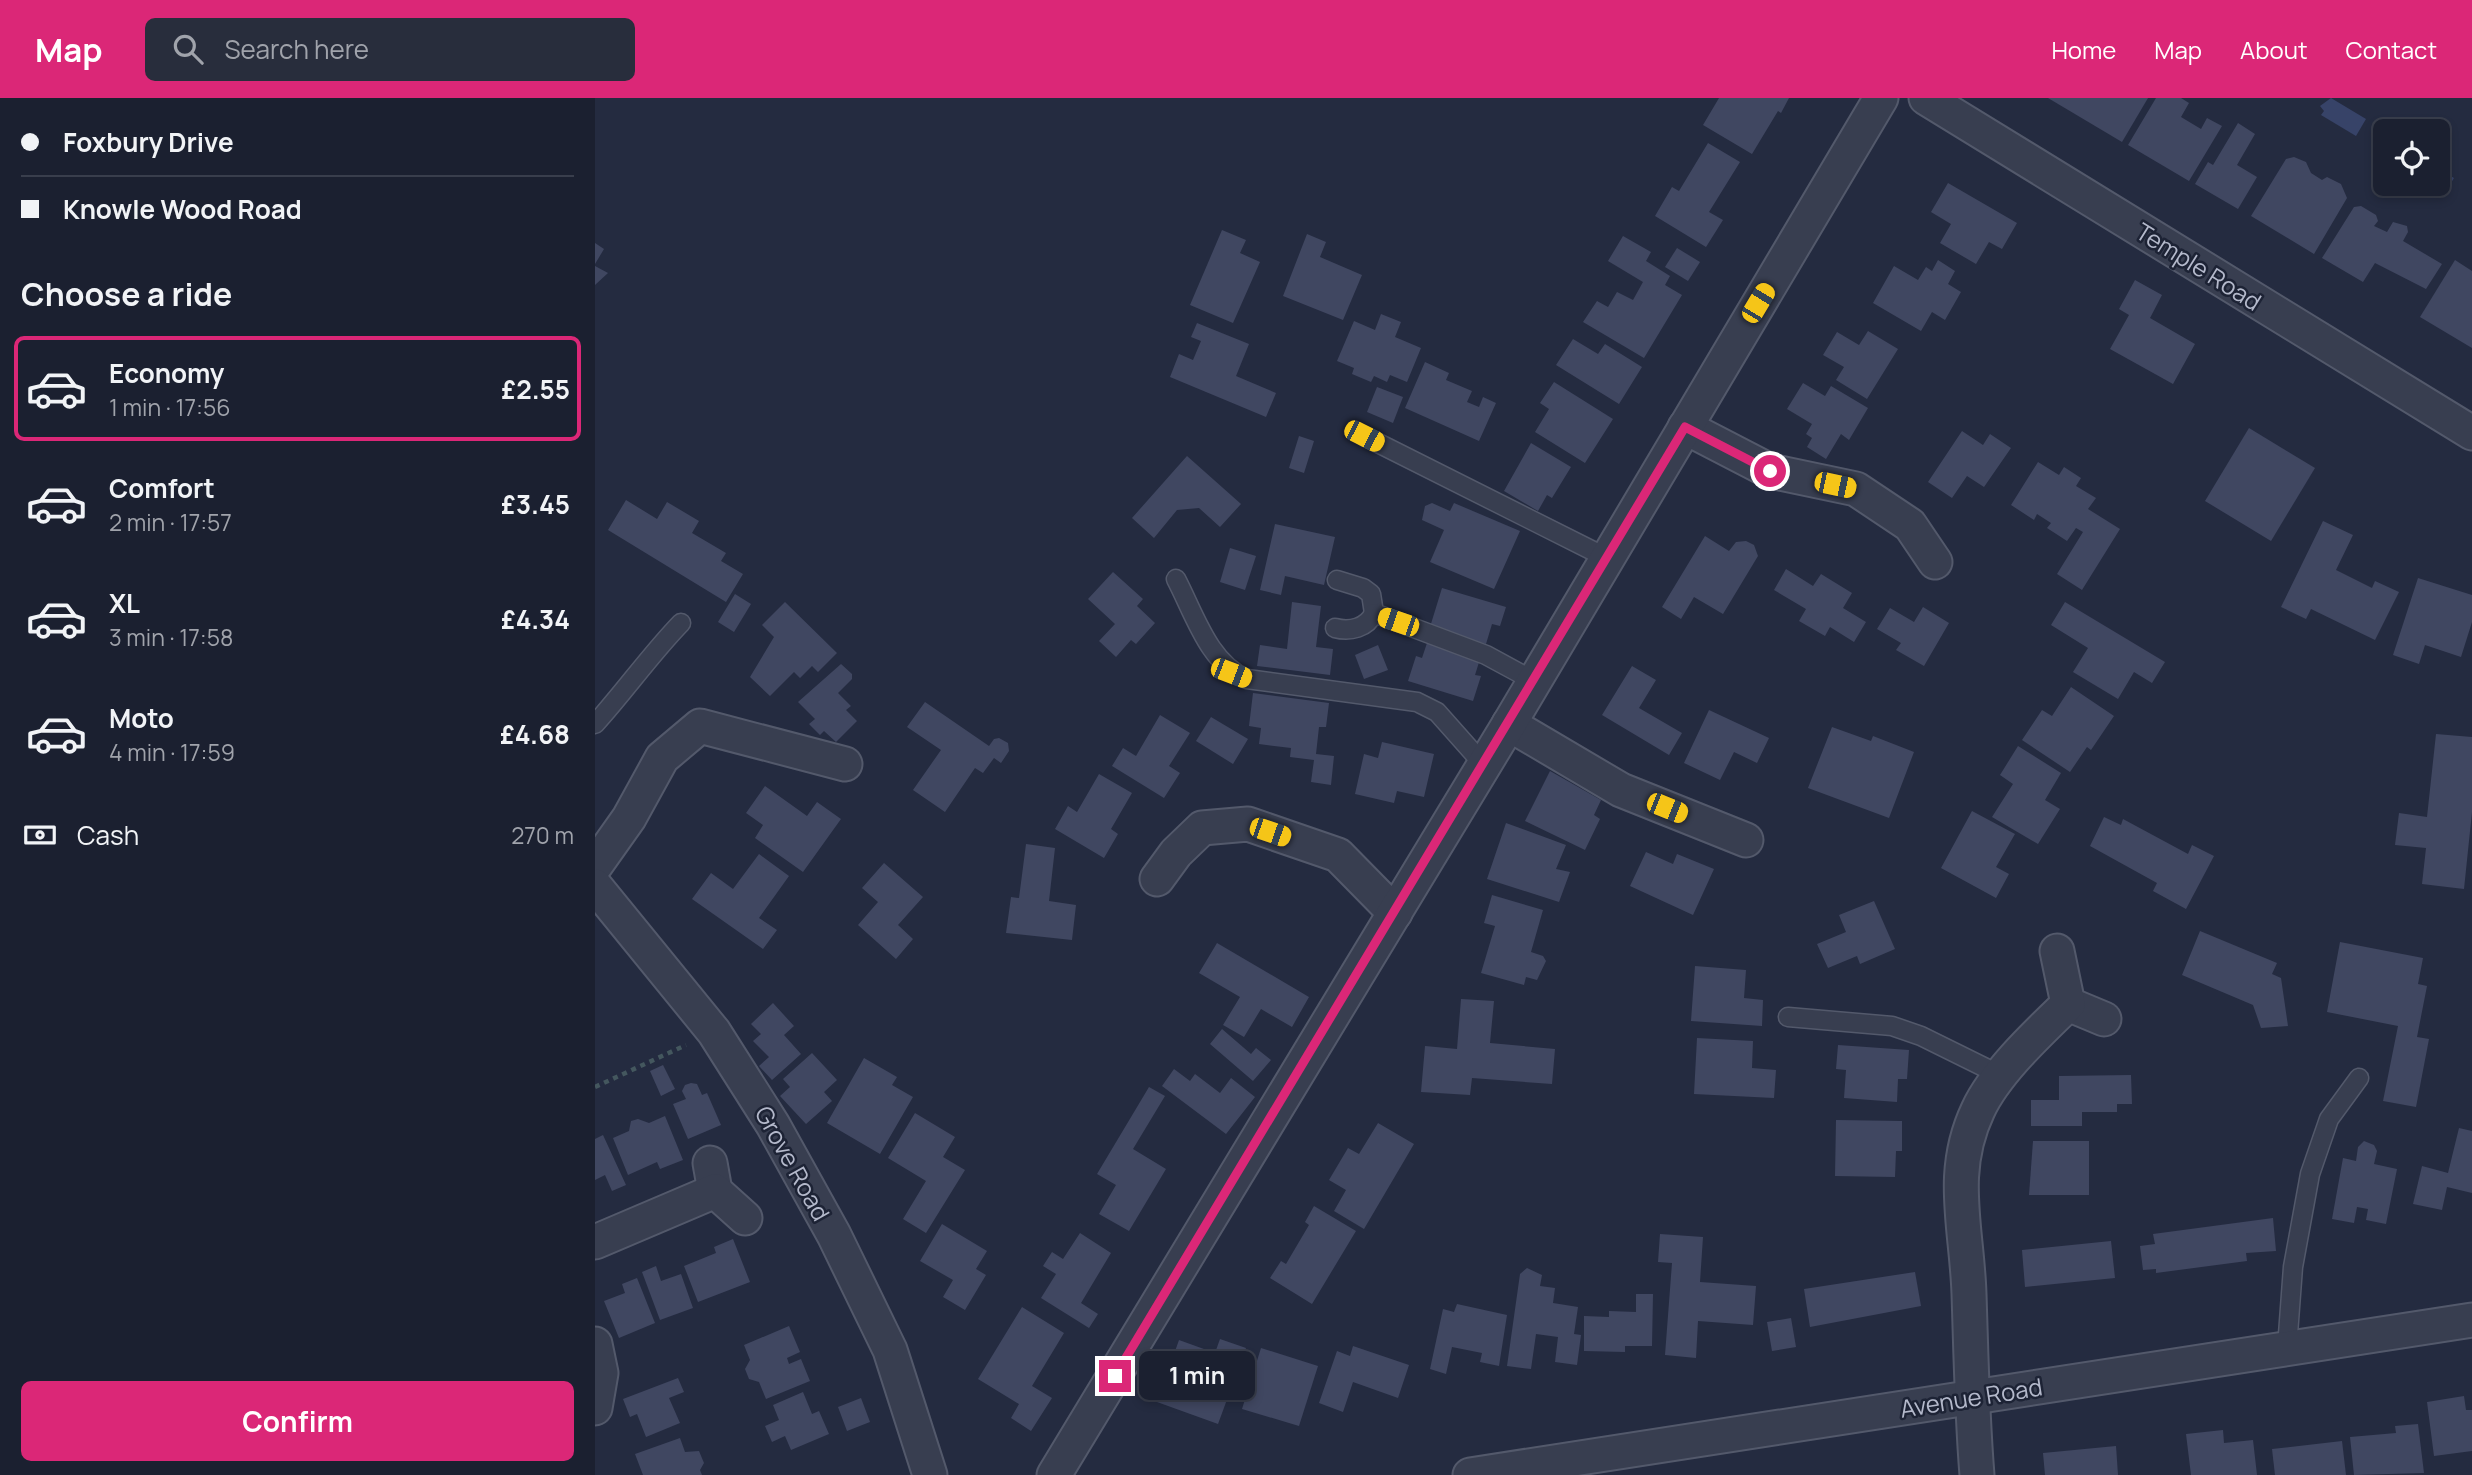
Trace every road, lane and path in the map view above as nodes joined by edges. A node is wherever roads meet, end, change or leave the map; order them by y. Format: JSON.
{"nodes":[{"id":1,"x":1881,"y":98,"type":"edge"},
{"id":2,"x":1926,"y":98,"type":"edge"},
{"id":3,"x":1685,"y":427,"type":"junction"},
{"id":4,"x":2472,"y":433,"type":"edge"},
{"id":5,"x":1364,"y":436,"type":"dead end"},
{"id":6,"x":1607,"y":558,"type":"junction"},
{"id":7,"x":1935,"y":562,"type":"dead end"},
{"id":8,"x":1176,"y":579,"type":"dead end"},
{"id":9,"x":1337,"y":580,"type":"dead end"},
{"id":10,"x":1374,"y":613,"type":"junction"},
{"id":11,"x":681,"y":623,"type":"dead end"},
{"id":12,"x":1335,"y":628,"type":"dead end"},
{"id":13,"x":1534,"y":681,"type":"junction"},
{"id":14,"x":595,"y":724,"type":"edge"},
{"id":15,"x":1509,"y":724,"type":"junction"},
{"id":16,"x":845,"y":764,"type":"dead end"},
{"id":17,"x":1484,"y":765,"type":"junction"},
{"id":18,"x":1746,"y":841,"type":"dead end"},
{"id":19,"x":595,"y":866,"type":"edge"},
{"id":20,"x":1157,"y":879,"type":"dead end"},
{"id":21,"x":595,"y":886,"type":"edge"},
{"id":22,"x":1395,"y":913,"type":"junction"},
{"id":23,"x":2057,"y":951,"type":"dead end"},
{"id":24,"x":2068,"y":1004,"type":"junction"},
{"id":25,"x":1788,"y":1017,"type":"dead end"},
{"id":26,"x":2104,"y":1019,"type":"dead end"},
{"id":27,"x":714,"y":1032,"type":"junction"},
{"id":28,"x":2003,"y":1076,"type":"junction"},
{"id":29,"x":2359,"y":1078,"type":"dead end"},
{"id":30,"x":595,"y":1087,"type":"edge"},
{"id":31,"x":744,"y":1218,"type":"dead end"},
{"id":32,"x":595,"y":1242,"type":"edge"},
{"id":33,"x":2472,"y":1320,"type":"edge"},
{"id":34,"x":595,"y":1344,"type":"edge"},
{"id":35,"x":2287,"y":1348,"type":"junction"},
{"id":36,"x":1971,"y":1397,"type":"junction"},
{"id":37,"x":595,"y":1408,"type":"edge"},
{"id":38,"x":930,"y":1475,"type":"edge"},
{"id":39,"x":1055,"y":1475,"type":"edge"},
{"id":40,"x":1470,"y":1475,"type":"edge"},
{"id":41,"x":1977,"y":1475,"type":"edge"}],
"edges":[{"from":1,"to":3,"type":"street"},
{"from":2,"to":4,"type":"street","name":"Temple Road"},
{"from":3,"to":6,"type":"street"},
{"from":3,"to":7,"type":"street"},
{"from":5,"to":6,"type":"lane"},
{"from":6,"to":13,"type":"street"},
{"from":8,"to":17,"type":"lane"},
{"from":9,"to":10,"type":"lane"},
{"from":10,"to":12,"type":"lane"},
{"from":10,"to":13,"type":"lane"},
{"from":11,"to":14,"type":"lane"},
{"from":13,"to":15,"type":"street"},
{"from":15,"to":17,"type":"street"},
{"from":15,"to":18,"type":"street"},
{"from":16,"to":19,"type":"street"},
{"from":17,"to":22,"type":"street"},
{"from":20,"to":22,"type":"street"},
{"from":21,"to":27,"type":"street","name":"Grove Road"},
{"from":22,"to":39,"type":"street"},
{"from":23,"to":24,"type":"street"},
{"from":24,"to":26,"type":"street"},
{"from":24,"to":28,"type":"street"},
{"from":25,"to":28,"type":"lane"},
{"from":27,"to":30,"type":"path"},
{"from":27,"to":38,"type":"street","name":"Grove Road"},
{"from":28,"to":36,"type":"street"},
{"from":29,"to":35,"type":"lane"},
{"from":31,"to":32,"type":"street"},
{"from":33,"to":35,"type":"street","name":"Avenue Road"},
{"from":34,"to":37,"type":"street"},
{"from":35,"to":36,"type":"street","name":"Avenue Road"},
{"from":36,"to":40,"type":"street","name":"Avenue Road"},
{"from":36,"to":41,"type":"street"}]}
